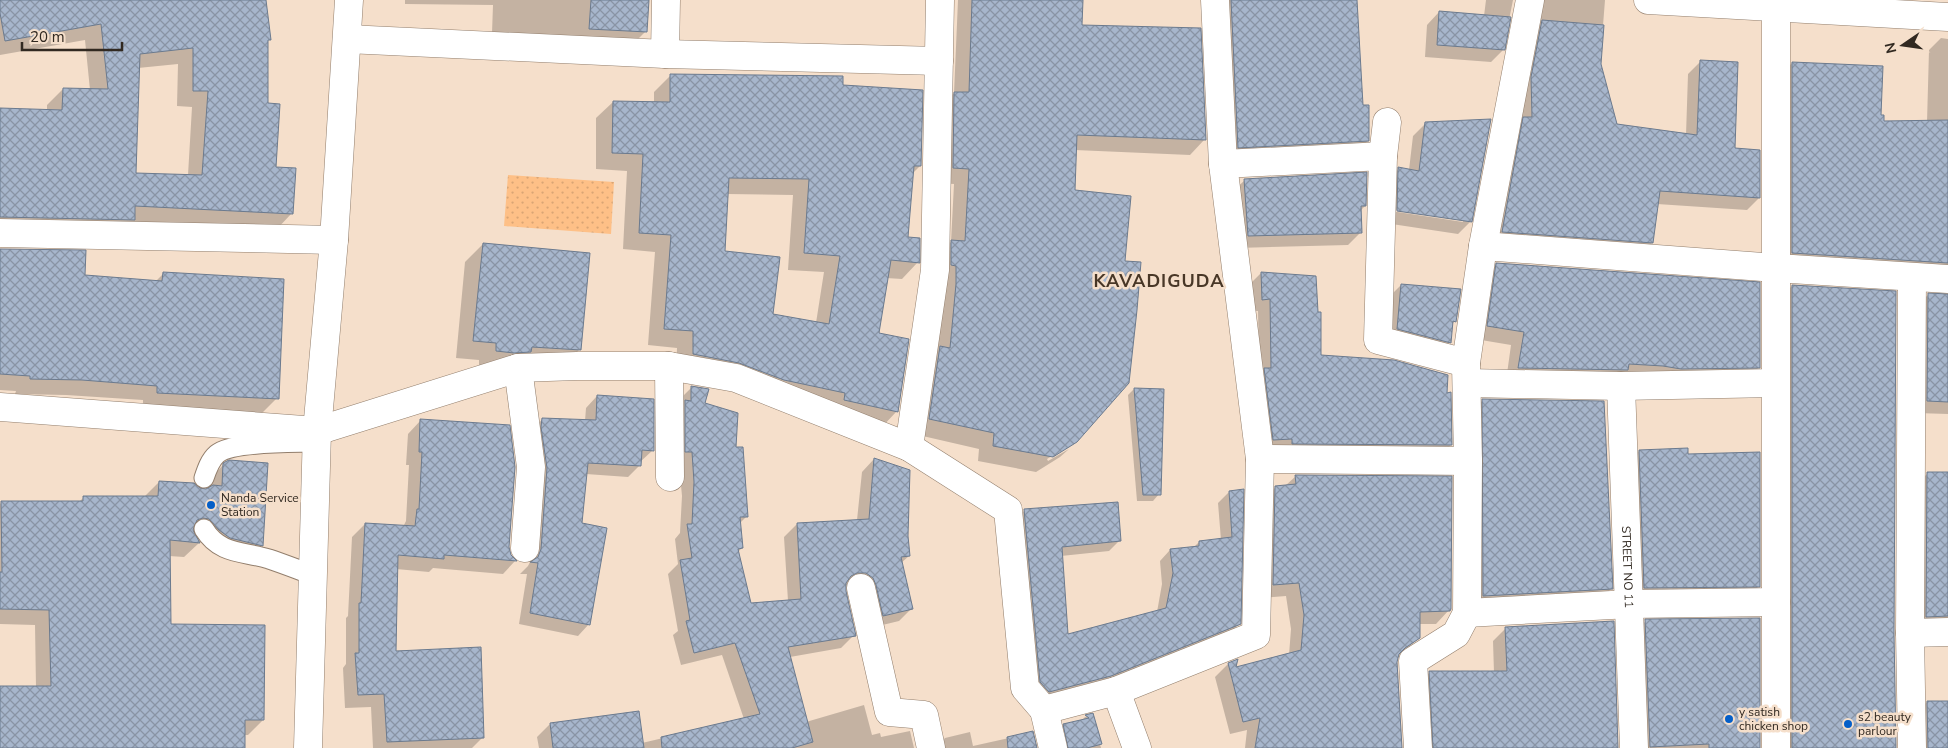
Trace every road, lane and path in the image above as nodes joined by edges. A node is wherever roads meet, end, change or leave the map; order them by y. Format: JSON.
{"nodes":[{"id":1,"x":350,"y":0,"type":"edge"},
{"id":2,"x":666,"y":0,"type":"edge"},
{"id":3,"x":940,"y":0,"type":"edge"},
{"id":4,"x":1215,"y":0,"type":"edge"},
{"id":5,"x":1530,"y":0,"type":"edge"},
{"id":6,"x":1648,"y":0,"type":"edge"},
{"id":7,"x":1695,"y":1,"type":"edge"},
{"id":8,"x":1776,"y":7,"type":"junction"},
{"id":9,"x":1913,"y":8,"type":"edge"},
{"id":10,"x":1948,"y":17,"type":"edge"},
{"id":11,"x":347,"y":38,"type":"junction"},
{"id":12,"x":665,"y":54,"type":"junction"},
{"id":13,"x":939,"y":60,"type":"junction"},
{"id":14,"x":1387,"y":122,"type":"dead end"},
{"id":15,"x":1383,"y":156,"type":"junction"},
{"id":16,"x":1223,"y":164,"type":"junction"},
{"id":17,"x":0,"y":233,"type":"edge"},
{"id":18,"x":334,"y":240,"type":"junction"},
{"id":19,"x":1484,"y":246,"type":"junction"},
{"id":20,"x":1776,"y":268,"type":"junction"},
{"id":21,"x":1912,"y":278,"type":"junction"},
{"id":22,"x":1948,"y":279,"type":"edge"},
{"id":23,"x":669,"y":366,"type":"junction"},
{"id":24,"x":518,"y":368,"type":"junction"},
{"id":25,"x":1467,"y":373,"type":"junction"},
{"id":26,"x":1774,"y":383,"type":"junction"},
{"id":27,"x":1620,"y":386,"type":"junction"},
{"id":28,"x":0,"y":407,"type":"edge"},
{"id":29,"x":317,"y":436,"type":"junction"},
{"id":30,"x":909,"y":447,"type":"junction"},
{"id":31,"x":1260,"y":459,"type":"junction"},
{"id":32,"x":1468,"y":461,"type":"junction"},
{"id":33,"x":670,"y":477,"type":"dead end"},
{"id":34,"x":204,"y":478,"type":"dead end"},
{"id":35,"x":204,"y":529,"type":"dead end"},
{"id":36,"x":525,"y":548,"type":"dead end"},
{"id":37,"x":313,"y":576,"type":"junction"},
{"id":38,"x":861,"y":588,"type":"dead end"},
{"id":39,"x":1776,"y":602,"type":"junction"},
{"id":40,"x":1630,"y":604,"type":"junction"},
{"id":41,"x":1467,"y":613,"type":"junction"},
{"id":42,"x":1910,"y":632,"type":"junction"},
{"id":43,"x":1948,"y":632,"type":"edge"},
{"id":44,"x":1116,"y":691,"type":"junction"},
{"id":45,"x":1044,"y":710,"type":"junction"},
{"id":46,"x":308,"y":748,"type":"edge"},
{"id":47,"x":932,"y":748,"type":"edge"},
{"id":48,"x":1053,"y":748,"type":"edge"},
{"id":49,"x":1137,"y":748,"type":"edge"},
{"id":50,"x":1418,"y":748,"type":"edge"},
{"id":51,"x":1634,"y":748,"type":"edge"},
{"id":52,"x":1776,"y":748,"type":"edge"},
{"id":53,"x":1912,"y":748,"type":"edge"}],
"edges":[{"from":1,"to":11,"type":"street"},
{"from":2,"to":12,"type":"street"},
{"from":3,"to":13,"type":"street"},
{"from":4,"to":16,"type":"street"},
{"from":5,"to":19,"type":"street"},
{"from":6,"to":7,"type":"street"},
{"from":7,"to":8,"type":"street"},
{"from":8,"to":9,"type":"street"},
{"from":8,"to":20,"type":"street"},
{"from":9,"to":10,"type":"street"},
{"from":11,"to":12,"type":"street"},
{"from":11,"to":18,"type":"street"},
{"from":12,"to":13,"type":"street"},
{"from":13,"to":30,"type":"street"},
{"from":14,"to":15,"type":"street"},
{"from":15,"to":16,"type":"street"},
{"from":15,"to":25,"type":"street"},
{"from":16,"to":31,"type":"street"},
{"from":17,"to":18,"type":"street"},
{"from":18,"to":29,"type":"street"},
{"from":19,"to":20,"type":"street"},
{"from":19,"to":25,"type":"street"},
{"from":20,"to":21,"type":"street"},
{"from":20,"to":26,"type":"street"},
{"from":21,"to":22,"type":"street"},
{"from":21,"to":42,"type":"street"},
{"from":23,"to":24,"type":"street"},
{"from":23,"to":30,"type":"street"},
{"from":23,"to":33,"type":"street"},
{"from":24,"to":29,"type":"street"},
{"from":24,"to":36,"type":"street"},
{"from":25,"to":27,"type":"street"},
{"from":25,"to":32,"type":"street"},
{"from":26,"to":27,"type":"street"},
{"from":26,"to":39,"type":"street"},
{"from":27,"to":40,"type":"street","name":"STREET NO 11"},
{"from":28,"to":29,"type":"street"},
{"from":29,"to":34,"type":"lane"},
{"from":29,"to":37,"type":"street"},
{"from":30,"to":45,"type":"street"},
{"from":31,"to":32,"type":"street"},
{"from":31,"to":44,"type":"street"},
{"from":32,"to":41,"type":"street"},
{"from":35,"to":37,"type":"lane"},
{"from":37,"to":46,"type":"street"},
{"from":38,"to":47,"type":"street"},
{"from":39,"to":40,"type":"street"},
{"from":39,"to":52,"type":"street"},
{"from":40,"to":41,"type":"street"},
{"from":40,"to":51,"type":"street","name":"STREET NO 11"},
{"from":41,"to":50,"type":"street"},
{"from":42,"to":43,"type":"street"},
{"from":42,"to":53,"type":"street"},
{"from":44,"to":45,"type":"street"},
{"from":44,"to":49,"type":"street"},
{"from":45,"to":48,"type":"street"}]}
